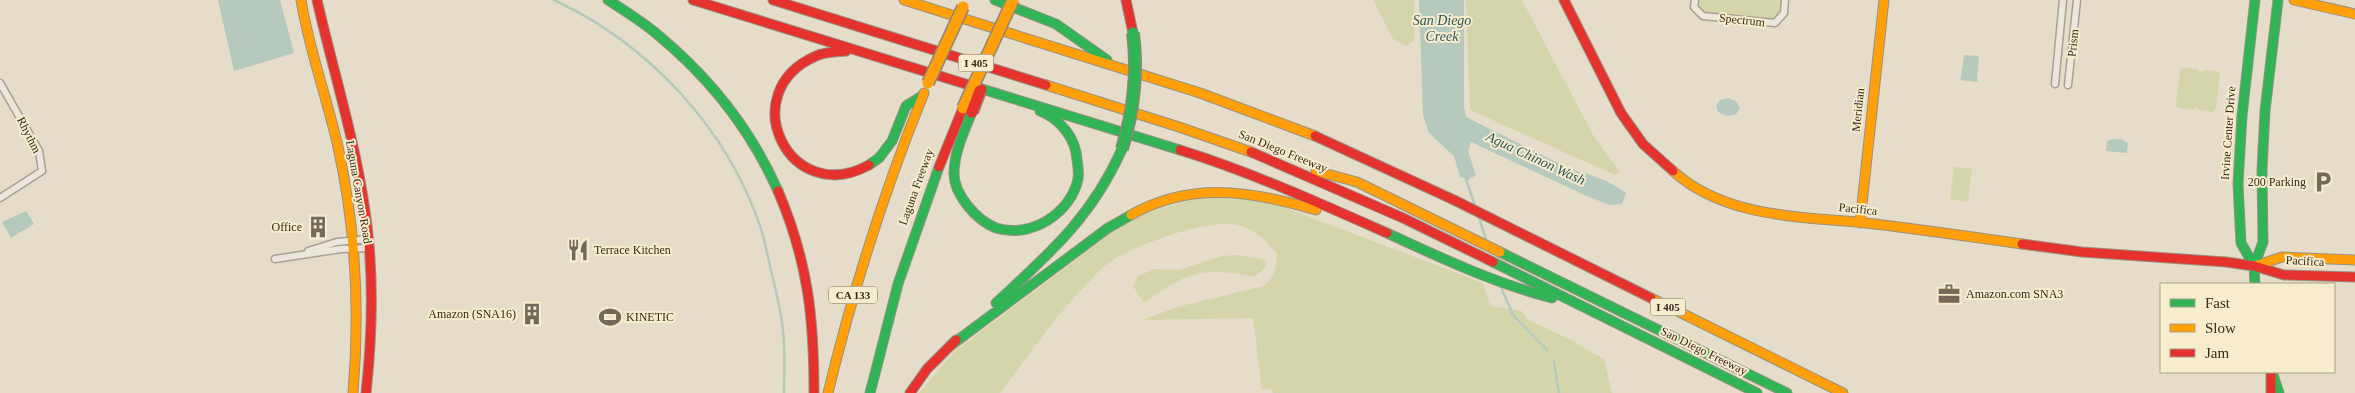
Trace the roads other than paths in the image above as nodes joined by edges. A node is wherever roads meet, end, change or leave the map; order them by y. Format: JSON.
{"nodes":[{"id":1,"x":301,"y":0,"type":"edge"},
{"id":2,"x":317,"y":0,"type":"edge"},
{"id":3,"x":608,"y":0,"type":"edge"},
{"id":4,"x":693,"y":0,"type":"edge"},
{"id":5,"x":773,"y":0,"type":"edge"},
{"id":6,"x":904,"y":0,"type":"edge"},
{"id":7,"x":967,"y":0,"type":"edge"},
{"id":8,"x":995,"y":0,"type":"edge"},
{"id":9,"x":1013,"y":0,"type":"edge"},
{"id":10,"x":1126,"y":0,"type":"edge"},
{"id":11,"x":1564,"y":0,"type":"edge"},
{"id":12,"x":1695,"y":0,"type":"edge"},
{"id":13,"x":1785,"y":0,"type":"edge"},
{"id":14,"x":1884,"y":0,"type":"edge"},
{"id":15,"x":2063,"y":0,"type":"edge"},
{"id":16,"x":2078,"y":0,"type":"edge"},
{"id":17,"x":2255,"y":0,"type":"edge"},
{"id":18,"x":2278,"y":0,"type":"edge"},
{"id":19,"x":2294,"y":0,"type":"edge"},
{"id":20,"x":2355,"y":14,"type":"edge"},
{"id":21,"x":863,"y":52,"type":"junction"},
{"id":22,"x":1116,"y":67,"type":"junction"},
{"id":23,"x":956,"y":81,"type":"junction"},
{"id":24,"x":0,"y":83,"type":"edge"},
{"id":25,"x":2055,"y":84,"type":"dead end"},
{"id":26,"x":2068,"y":86,"type":"dead end"},
{"id":27,"x":922,"y":96,"type":"junction"},
{"id":28,"x":967,"y":110,"type":"junction"},
{"id":29,"x":1270,"y":159,"type":"junction"},
{"id":30,"x":0,"y":198,"type":"edge"},
{"id":31,"x":1860,"y":223,"type":"junction"},
{"id":32,"x":1384,"y":232,"type":"junction"},
{"id":33,"x":355,"y":244,"type":"junction"},
{"id":34,"x":369,"y":244,"type":"junction"},
{"id":35,"x":275,"y":259,"type":"dead end"},
{"id":36,"x":2355,"y":260,"type":"edge"},
{"id":37,"x":2254,"y":266,"type":"junction"},
{"id":38,"x":2355,"y":277,"type":"edge"},
{"id":39,"x":2255,"y":283,"type":"edge"},
{"id":40,"x":1578,"y":305,"type":"junction"},
{"id":41,"x":950,"y":346,"type":"junction"},
{"id":42,"x":2271,"y":373,"type":"edge"},
{"id":43,"x":2271,"y":373,"type":"edge"},
{"id":44,"x":353,"y":393,"type":"edge"},
{"id":45,"x":366,"y":393,"type":"edge"},
{"id":46,"x":814,"y":393,"type":"edge"},
{"id":47,"x":828,"y":393,"type":"edge"},
{"id":48,"x":870,"y":393,"type":"edge"},
{"id":49,"x":910,"y":393,"type":"edge"},
{"id":50,"x":1757,"y":393,"type":"edge"},
{"id":51,"x":1787,"y":393,"type":"edge"},
{"id":52,"x":1843,"y":393,"type":"edge"},
{"id":53,"x":2271,"y":393,"type":"edge"},
{"id":54,"x":2279,"y":393,"type":"edge"}],
"edges":[{"from":1,"to":33,"type":"main road","name":"Laguna Canyon Road"},
{"from":2,"to":34,"type":"main road","name":"Laguna Canyon Road"},
{"from":3,"to":46,"type":"main road"},
{"from":4,"to":21,"type":"main road"},
{"from":5,"to":29,"type":"main road","name":"San Diego Freeway","number":"I 405"},
{"from":6,"to":22,"type":"main road","name":"San Diego Freeway","number":"I 405"},
{"from":7,"to":27,"type":"main road","name":"Laguna Freeway","number":"CA 133","bridge":true},
{"from":8,"to":22,"type":"main road"},
{"from":9,"to":28,"type":"main road","bridge":true},
{"from":10,"to":41,"type":"main road","bridge":true},
{"from":11,"to":31,"type":"main road","name":"Pacifica"},
{"from":12,"to":13,"type":"street","name":"Spectrum"},
{"from":14,"to":31,"type":"main road","name":"Meridian"},
{"from":15,"to":25,"type":"street","name":"Prism"},
{"from":16,"to":26,"type":"street","name":"Prism"},
{"from":17,"to":37,"type":"main road","name":"Irvine Center Drive"},
{"from":18,"to":37,"type":"main road","name":"Irvine Center Drive"},
{"from":19,"to":20,"type":"main road"},
{"from":21,"to":23,"type":"main road"},
{"from":21,"to":27,"type":"main road"},
{"from":22,"to":52,"type":"main road","name":"San Diego Freeway","number":"I 405"},
{"from":23,"to":28,"type":"main road"},
{"from":23,"to":32,"type":"main road"},
{"from":24,"to":30,"type":"street","name":"Rhythm"},
{"from":27,"to":47,"type":"main road","name":"Laguna Freeway","number":"CA 133"},
{"from":28,"to":48,"type":"main road","name":"Laguna Freeway","number":"CA 133"},
{"from":29,"to":40,"type":"main road","name":"San Diego Freeway","number":"I 405"},
{"from":29,"to":51,"type":"main road"},
{"from":31,"to":37,"type":"main road","name":"Pacifica"},
{"from":32,"to":40,"type":"main road"},
{"from":32,"to":41,"type":"main road"},
{"from":33,"to":34,"type":"street"},
{"from":33,"to":35,"type":"street"},
{"from":33,"to":44,"type":"main road","name":"Laguna Canyon Road"},
{"from":34,"to":45,"type":"main road","name":"Laguna Canyon Road"},
{"from":36,"to":37,"type":"main road","name":"Pacifica"},
{"from":37,"to":38,"type":"main road","name":"Pacifica"},
{"from":37,"to":39,"type":"main road","name":"Irvine Center Drive"},
{"from":40,"to":50,"type":"main road","name":"San Diego Freeway","number":"I 405"},
{"from":41,"to":49,"type":"main road"},
{"from":42,"to":53,"type":"main road"},
{"from":43,"to":54,"type":"main road"}]}
